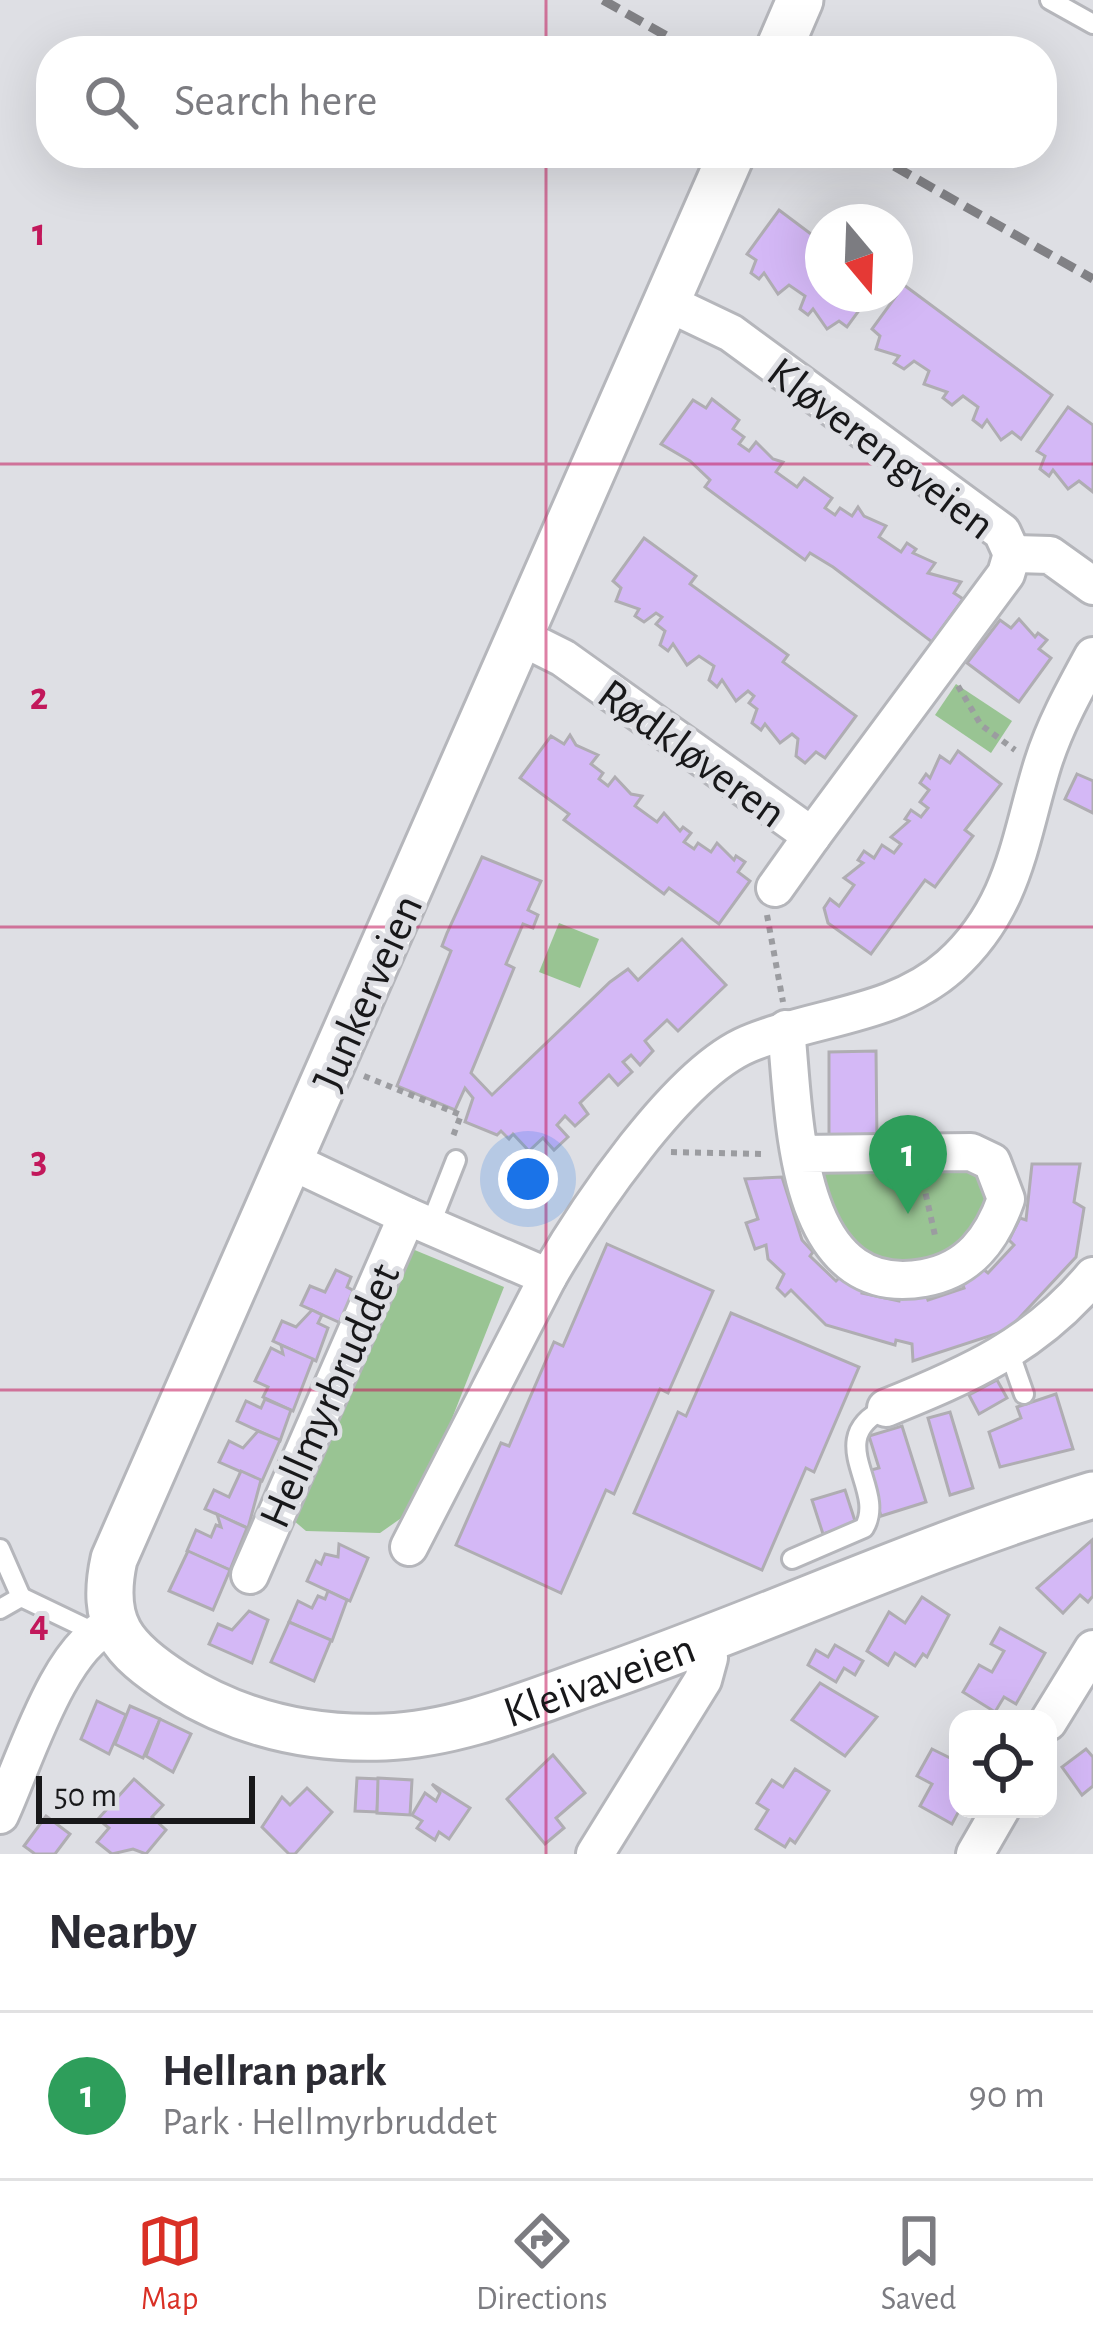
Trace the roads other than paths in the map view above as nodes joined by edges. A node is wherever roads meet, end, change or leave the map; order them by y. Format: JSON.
{"nodes":[{"id":1,"x":800,"y":0,"type":"edge"},
{"id":2,"x":1050,"y":0,"type":"edge"},
{"id":3,"x":1093,"y":24,"type":"edge"},
{"id":4,"x":784,"y":36,"type":"edge"},
{"id":5,"x":725,"y":168,"type":"edge"},
{"id":6,"x":666,"y":302,"type":"junction"},
{"id":7,"x":1012,"y":554,"type":"junction"},
{"id":8,"x":1093,"y":586,"type":"edge"},
{"id":9,"x":523,"y":638,"type":"junction"},
{"id":10,"x":1093,"y":656,"type":"edge"},
{"id":11,"x":812,"y":836,"type":"junction"},
{"id":12,"x":776,"y":888,"type":"road end"},
{"id":13,"x":786,"y":1029,"type":"junction"},
{"id":14,"x":800,"y":1154,"type":"junction"},
{"id":15,"x":451,"y":1157,"type":"road end"},
{"id":16,"x":292,"y":1162,"type":"junction"},
{"id":17,"x":419,"y":1221,"type":"junction"},
{"id":18,"x":1093,"y":1276,"type":"edge"},
{"id":19,"x":548,"y":1277,"type":"junction"},
{"id":20,"x":1010,"y":1354,"type":"junction"},
{"id":21,"x":1024,"y":1394,"type":"dead end"},
{"id":22,"x":886,"y":1408,"type":"joint"},
{"id":23,"x":1093,"y":1495,"type":"edge"},
{"id":24,"x":409,"y":1547,"type":"dead end"},
{"id":25,"x":0,"y":1549,"type":"edge"},
{"id":26,"x":792,"y":1559,"type":"dead end"},
{"id":27,"x":250,"y":1575,"type":"dead end"},
{"id":28,"x":21,"y":1597,"type":"junction"},
{"id":29,"x":0,"y":1609,"type":"edge"},
{"id":30,"x":103,"y":1629,"type":"junction"},
{"id":31,"x":706,"y":1642,"type":"junction"},
{"id":32,"x":1093,"y":1649,"type":"edge"},
{"id":33,"x":1055,"y":1710,"type":"edge"},
{"id":34,"x":0,"y":1816,"type":"edge"},
{"id":35,"x":996,"y":1818,"type":"edge"},
{"id":36,"x":595,"y":1854,"type":"edge"},
{"id":37,"x":975,"y":1854,"type":"edge"}],
"edges":[{"from":1,"to":4,"type":"street"},
{"from":2,"to":3,"type":"lane"},
{"from":5,"to":6,"type":"street","name":"Junkerveien"},
{"from":6,"to":7,"type":"street","name":"Kløverengveien"},
{"from":6,"to":9,"type":"street","name":"Junkerveien"},
{"from":7,"to":8,"type":"street","name":"Kløverengveien"},
{"from":7,"to":11,"type":"street","name":"Rødkløveren"},
{"from":9,"to":11,"type":"street","name":"Rødkløveren"},
{"from":9,"to":16,"type":"street","name":"Junkerveien"},
{"from":10,"to":13,"type":"street"},
{"from":11,"to":12,"type":"street"},
{"from":13,"to":14,"type":"street"},
{"from":13,"to":19,"type":"street"},
{"from":14,"to":14,"type":"street"},
{"from":15,"to":17,"type":"lane"},
{"from":16,"to":17,"type":"street","name":"Hellmyrbruddet"},
{"from":16,"to":30,"type":"street","name":"Junkerveien"},
{"from":17,"to":19,"type":"street","name":"Hellmyrbruddet"},
{"from":17,"to":27,"type":"street","name":"Hellmyrbruddet"},
{"from":18,"to":20,"type":"street"},
{"from":19,"to":24,"type":"street"},
{"from":20,"to":21,"type":"lane"},
{"from":20,"to":22,"type":"street"},
{"from":22,"to":26,"type":"lane"},
{"from":23,"to":31,"type":"street","name":"Kleivaveien"},
{"from":25,"to":28,"type":"lane"},
{"from":28,"to":29,"type":"lane"},
{"from":28,"to":30,"type":"lane"},
{"from":30,"to":31,"type":"street","name":"Kleivaveien"},
{"from":30,"to":34,"type":"street"},
{"from":31,"to":36,"type":"street"},
{"from":32,"to":33,"type":"street"},
{"from":35,"to":37,"type":"street"}]}
